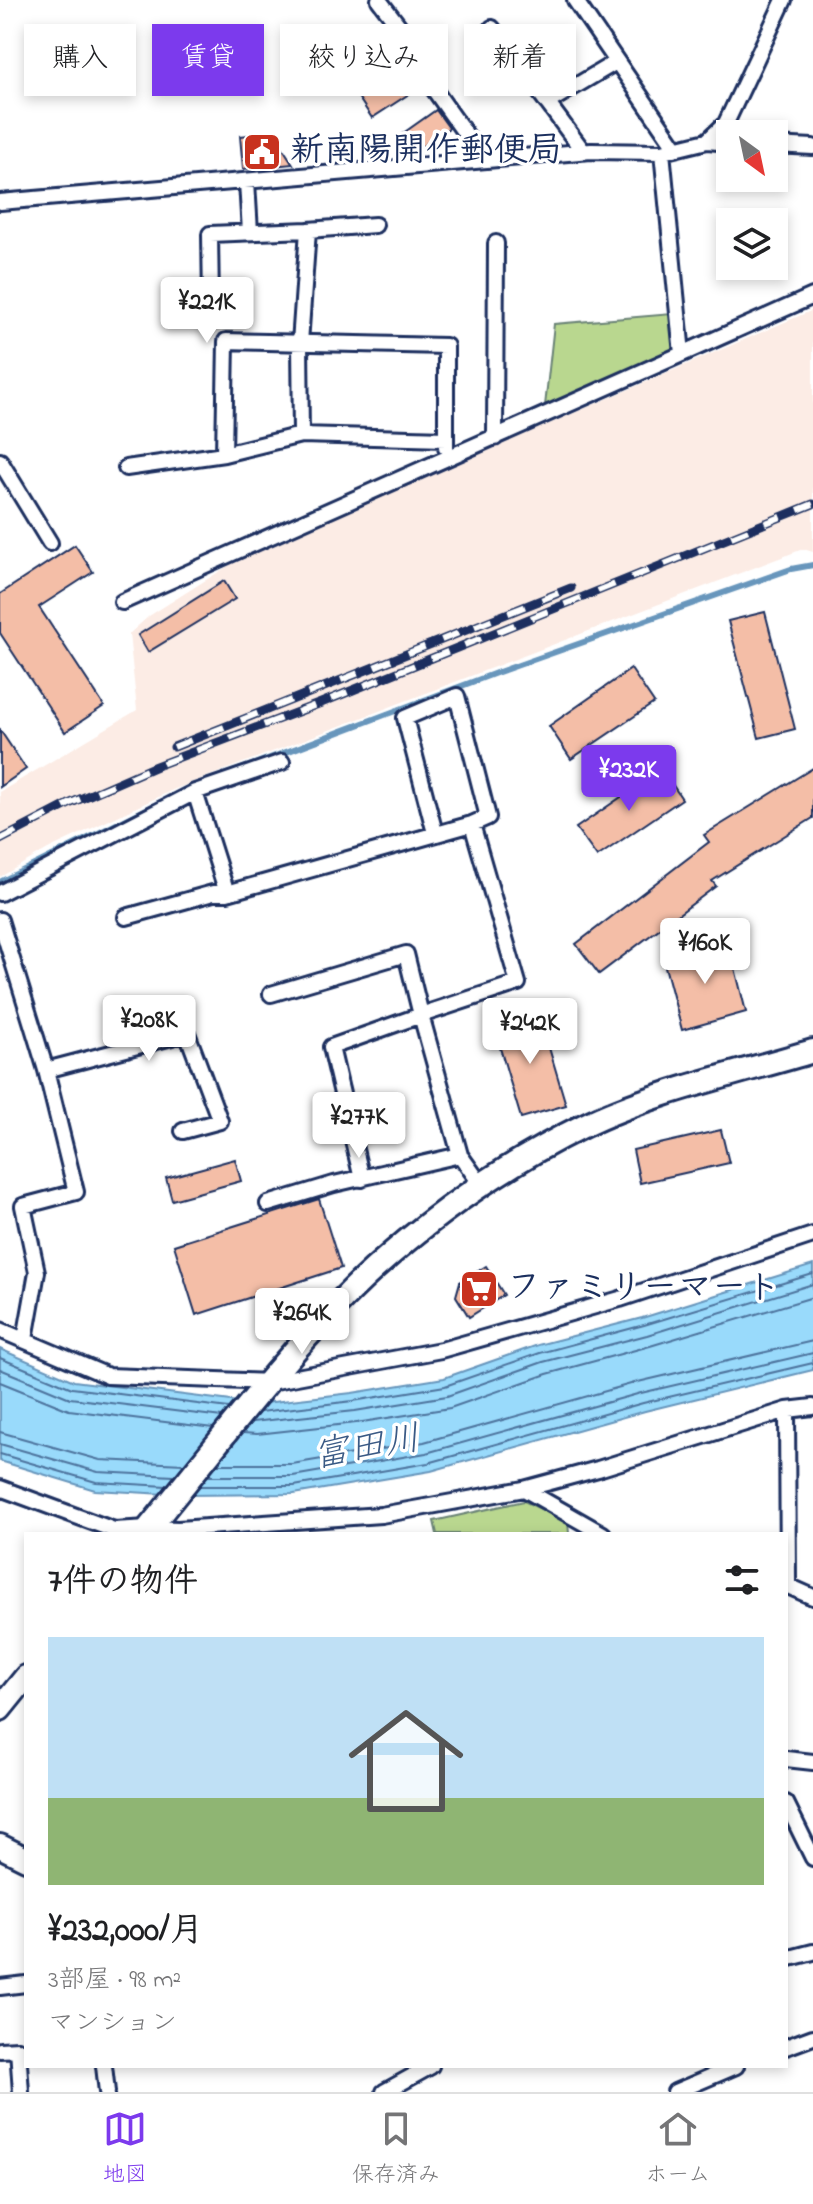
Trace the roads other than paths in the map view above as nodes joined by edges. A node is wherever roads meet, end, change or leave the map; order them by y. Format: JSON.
{"nodes":[{"id":1,"x":379,"y":0,"type":"edge"},
{"id":2,"x":575,"y":0,"type":"edge"},
{"id":3,"x":784,"y":0,"type":"edge"},
{"id":4,"x":616,"y":62,"type":"junction"},
{"id":5,"x":542,"y":96,"type":"edge"},
{"id":6,"x":547,"y":103,"type":"junction"},
{"id":7,"x":707,"y":141,"type":"junction"},
{"id":8,"x":716,"y":142,"type":"edge"},
{"id":9,"x":788,"y":146,"type":"edge"},
{"id":10,"x":813,"y":147,"type":"edge"},
{"id":11,"x":669,"y":150,"type":"junction"},
{"id":12,"x":583,"y":151,"type":"junction"},
{"id":13,"x":484,"y":160,"type":"junction"},
{"id":14,"x":247,"y":182,"type":"junction"},
{"id":15,"x":0,"y":202,"type":"edge"},
{"id":16,"x":375,"y":225,"type":"dead end"},
{"id":17,"x":308,"y":230,"type":"junction"},
{"id":18,"x":250,"y":232,"type":"junction"},
{"id":19,"x":496,"y":243,"type":"dead end"},
{"id":20,"x":813,"y":296,"type":"edge"},
{"id":21,"x":211,"y":301,"type":"dead end"},
{"id":22,"x":300,"y":343,"type":"junction"},
{"id":23,"x":682,"y":354,"type":"junction"},
{"id":24,"x":301,"y":435,"type":"junction"},
{"id":25,"x":495,"y":438,"type":"junction"},
{"id":26,"x":446,"y":439,"type":"junction"},
{"id":27,"x":224,"y":454,"type":"junction"},
{"id":28,"x":446,"y":460,"type":"junction"},
{"id":29,"x":0,"y":461,"type":"edge"},
{"id":30,"x":126,"y":468,"type":"dead end"},
{"id":31,"x":50,"y":543,"type":"dead end"},
{"id":32,"x":122,"y":602,"type":"dead end"},
{"id":33,"x":282,"y":762,"type":"dead end"},
{"id":34,"x":195,"y":792,"type":"junction"},
{"id":35,"x":472,"y":824,"type":"junction"},
{"id":36,"x":435,"y":833,"type":"junction"},
{"id":37,"x":0,"y":893,"type":"edge"},
{"id":38,"x":227,"y":893,"type":"junction"},
{"id":39,"x":126,"y":917,"type":"dead end"},
{"id":40,"x":0,"y":920,"type":"edge"},
{"id":41,"x":271,"y":994,"type":"dead end"},
{"id":42,"x":421,"y":1015,"type":"junction"},
{"id":43,"x":813,"y":1051,"type":"edge"},
{"id":44,"x":46,"y":1070,"type":"junction"},
{"id":45,"x":183,"y":1131,"type":"dead end"},
{"id":46,"x":460,"y":1155,"type":"junction"},
{"id":47,"x":362,"y":1179,"type":"junction"},
{"id":48,"x":482,"y":1186,"type":"junction"},
{"id":49,"x":268,"y":1204,"type":"dead end"},
{"id":50,"x":813,"y":1235,"type":"edge"},
{"id":51,"x":0,"y":1330,"type":"edge"},
{"id":52,"x":25,"y":1339,"type":"junction"},
{"id":53,"x":264,"y":1389,"type":"junction"},
{"id":54,"x":813,"y":1407,"type":"edge"},
{"id":55,"x":787,"y":1410,"type":"junction"},
{"id":56,"x":0,"y":1488,"type":"edge"},
{"id":57,"x":524,"y":1489,"type":"junction"},
{"id":58,"x":151,"y":1525,"type":"edge"},
{"id":59,"x":599,"y":1532,"type":"edge"},
{"id":60,"x":787,"y":1532,"type":"edge"},
{"id":61,"x":788,"y":1584,"type":"edge"},
{"id":62,"x":813,"y":1597,"type":"edge"},
{"id":63,"x":24,"y":1679,"type":"edge"},
{"id":64,"x":0,"y":1709,"type":"edge"},
{"id":65,"x":788,"y":1759,"type":"edge"},
{"id":66,"x":813,"y":1762,"type":"edge"},
{"id":67,"x":788,"y":1807,"type":"edge"},
{"id":68,"x":0,"y":1846,"type":"edge"},
{"id":69,"x":24,"y":1858,"type":"edge"},
{"id":70,"x":813,"y":1858,"type":"edge"},
{"id":71,"x":813,"y":1952,"type":"edge"},
{"id":72,"x":788,"y":1958,"type":"edge"},
{"id":73,"x":24,"y":1984,"type":"edge"},
{"id":74,"x":0,"y":1987,"type":"edge"},
{"id":75,"x":813,"y":2037,"type":"edge"},
{"id":76,"x":788,"y":2046,"type":"edge"},
{"id":77,"x":0,"y":2050,"type":"edge"},
{"id":78,"x":104,"y":2068,"type":"edge"},
{"id":79,"x":427,"y":2068,"type":"edge"},
{"id":80,"x":731,"y":2068,"type":"edge"},
{"id":81,"x":21,"y":2092,"type":"edge"},
{"id":82,"x":107,"y":2092,"type":"edge"},
{"id":83,"x":384,"y":2092,"type":"edge"},
{"id":84,"x":675,"y":2092,"type":"edge"}],
"edges":[{"from":1,"to":13,"type":"street"},
{"from":2,"to":4,"type":"street"},
{"from":3,"to":7,"type":"street"},
{"from":4,"to":6,"type":"street"},
{"from":4,"to":11,"type":"street"},
{"from":5,"to":6,"type":"street"},
{"from":6,"to":12,"type":"street"},
{"from":7,"to":8,"type":"street"},
{"from":7,"to":11,"type":"street"},
{"from":9,"to":10,"type":"street"},
{"from":11,"to":12,"type":"street"},
{"from":11,"to":23,"type":"street"},
{"from":12,"to":13,"type":"street"},
{"from":13,"to":14,"type":"street"},
{"from":14,"to":15,"type":"street"},
{"from":14,"to":18,"type":"street"},
{"from":16,"to":17,"type":"street"},
{"from":17,"to":18,"type":"street"},
{"from":17,"to":22,"type":"street"},
{"from":18,"to":21,"type":"street"},
{"from":19,"to":25,"type":"street"},
{"from":20,"to":23,"type":"street"},
{"from":22,"to":24,"type":"street"},
{"from":22,"to":26,"type":"street"},
{"from":22,"to":27,"type":"street"},
{"from":23,"to":25,"type":"street"},
{"from":24,"to":26,"type":"street"},
{"from":24,"to":27,"type":"street"},
{"from":25,"to":28,"type":"street"},
{"from":26,"to":28,"type":"street"},
{"from":27,"to":30,"type":"street"},
{"from":28,"to":32,"type":"street"},
{"from":29,"to":31,"type":"street"},
{"from":33,"to":34,"type":"street"},
{"from":34,"to":37,"type":"street"},
{"from":34,"to":38,"type":"street"},
{"from":35,"to":36,"type":"street"},
{"from":35,"to":36,"type":"street"},
{"from":35,"to":42,"type":"street"},
{"from":36,"to":38,"type":"street"},
{"from":38,"to":39,"type":"street"},
{"from":40,"to":44,"type":"street"},
{"from":41,"to":42,"type":"street"},
{"from":42,"to":46,"type":"street"},
{"from":42,"to":47,"type":"street"},
{"from":43,"to":48,"type":"main road"},
{"from":44,"to":45,"type":"street"},
{"from":44,"to":52,"type":"street"},
{"from":46,"to":47,"type":"street"},
{"from":46,"to":48,"type":"street"},
{"from":47,"to":49,"type":"street"},
{"from":48,"to":53,"type":"main road"},
{"from":50,"to":53,"type":"street"},
{"from":51,"to":52,"type":"street"},
{"from":52,"to":53,"type":"street"},
{"from":53,"to":58,"type":"main road"},
{"from":54,"to":55,"type":"street"},
{"from":55,"to":57,"type":"street"},
{"from":55,"to":60,"type":"street"},
{"from":56,"to":58,"type":"street"},
{"from":57,"to":58,"type":"street"},
{"from":57,"to":59,"type":"street"},
{"from":61,"to":62,"type":"street"},
{"from":63,"to":64,"type":"main road"},
{"from":65,"to":66,"type":"street"},
{"from":67,"to":70,"type":"street"},
{"from":68,"to":69,"type":"main road"},
{"from":71,"to":72,"type":"street"},
{"from":73,"to":74,"type":"street"},
{"from":75,"to":76,"type":"street"},
{"from":77,"to":81,"type":"street"},
{"from":78,"to":82,"type":"street"},
{"from":79,"to":83,"type":"street"},
{"from":80,"to":84,"type":"street"}]}
